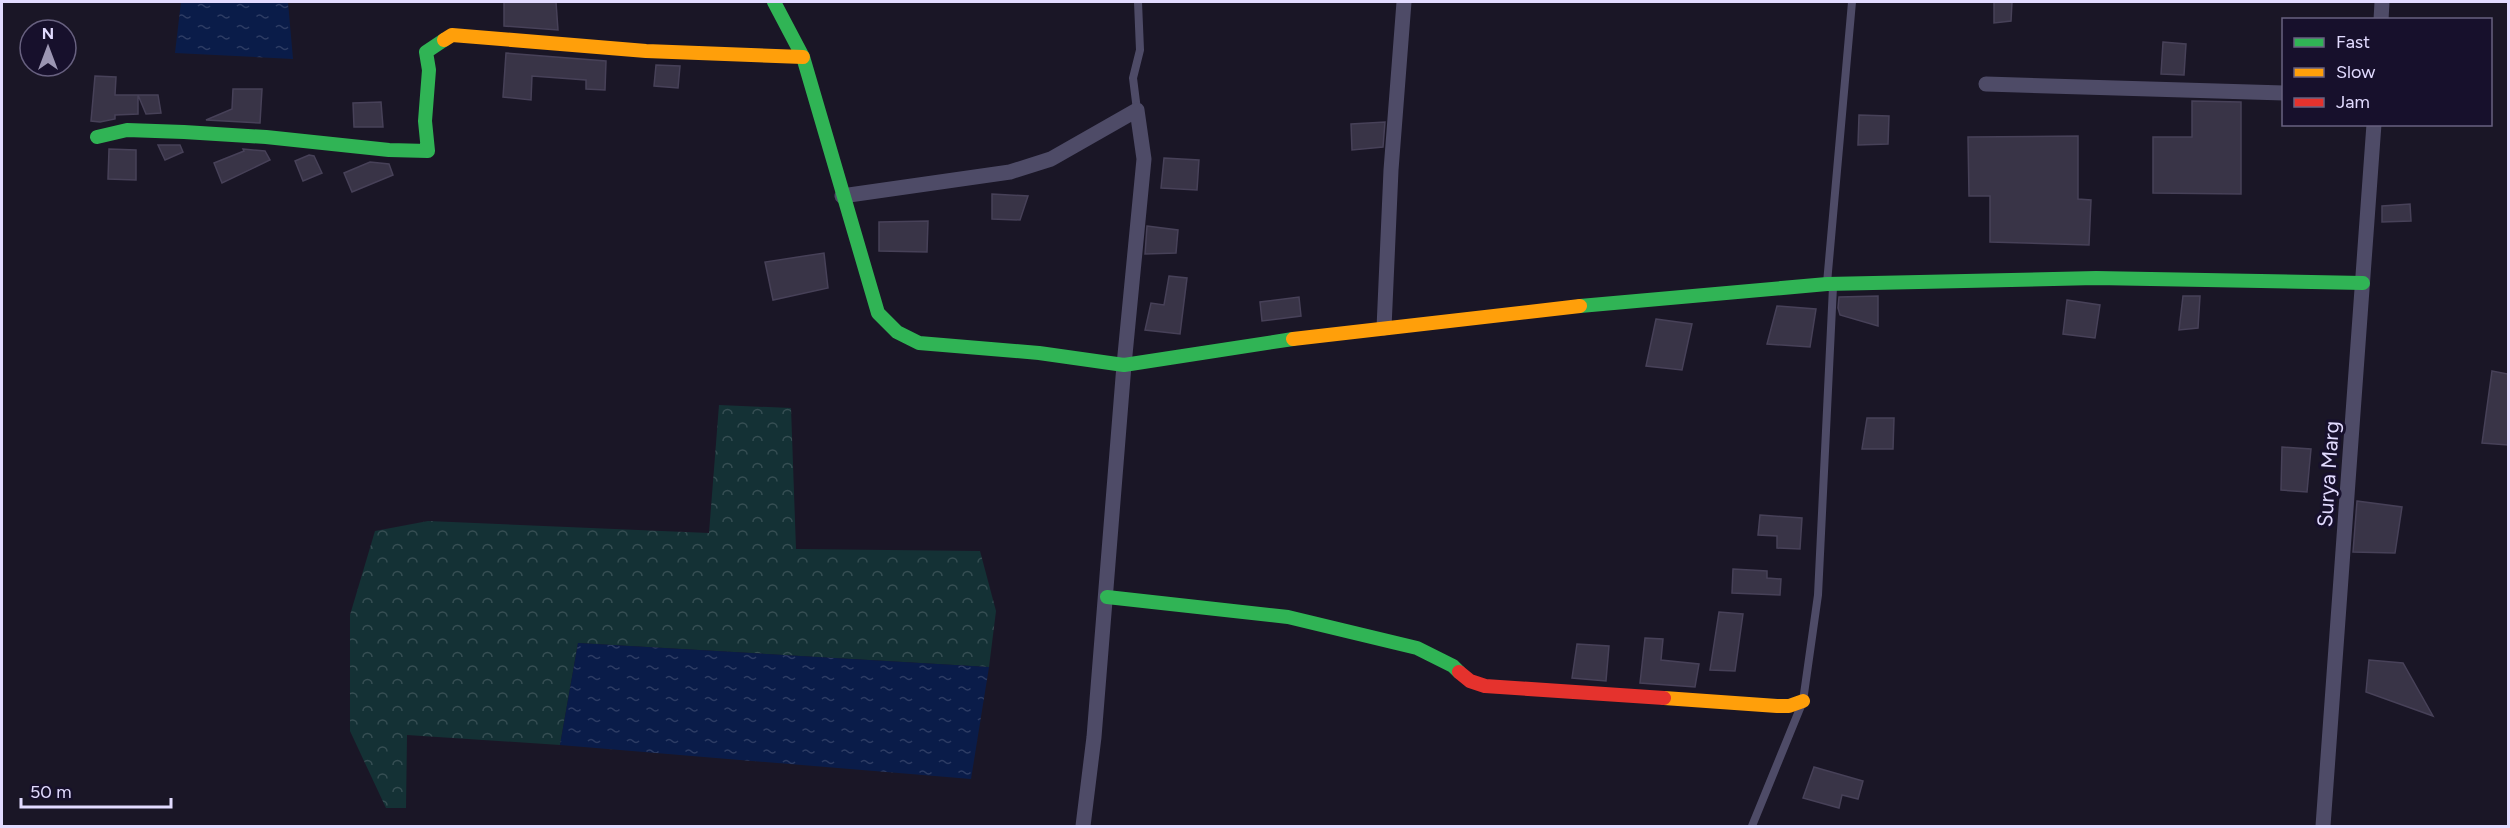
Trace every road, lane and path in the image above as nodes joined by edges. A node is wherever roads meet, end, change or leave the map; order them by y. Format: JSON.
{"nodes":[{"id":1,"x":774,"y":2,"type":"edge"},
{"id":2,"x":1138,"y":2,"type":"edge"},
{"id":3,"x":1404,"y":2,"type":"edge"},
{"id":4,"x":1852,"y":2,"type":"edge"},
{"id":5,"x":2382,"y":2,"type":"edge"},
{"id":6,"x":2381,"y":18,"type":"edge"},
{"id":7,"x":802,"y":57,"type":"junction"},
{"id":8,"x":1986,"y":84,"type":"dead end"},
{"id":9,"x":2282,"y":93,"type":"edge"},
{"id":10,"x":1137,"y":110,"type":"junction"},
{"id":11,"x":2374,"y":126,"type":"edge"},
{"id":12,"x":97,"y":137,"type":"dead end"},
{"id":13,"x":843,"y":196,"type":"junction"},
{"id":14,"x":2363,"y":283,"type":"junction"},
{"id":15,"x":1830,"y":284,"type":"junction"},
{"id":16,"x":1384,"y":328,"type":"junction"},
{"id":17,"x":1124,"y":365,"type":"junction"},
{"id":18,"x":1107,"y":597,"type":"junction"},
{"id":19,"x":1803,"y":700,"type":"junction"},
{"id":20,"x":1083,"y":826,"type":"edge"},
{"id":21,"x":1752,"y":826,"type":"edge"},
{"id":22,"x":2323,"y":826,"type":"edge"}],
"edges":[{"from":1,"to":7,"type":"street"},
{"from":2,"to":10,"type":"lane"},
{"from":3,"to":16,"type":"street"},
{"from":4,"to":15,"type":"lane"},
{"from":5,"to":6,"type":"street"},
{"from":7,"to":12,"type":"street"},
{"from":7,"to":13,"type":"street"},
{"from":8,"to":9,"type":"street"},
{"from":10,"to":13,"type":"street"},
{"from":10,"to":17,"type":"street"},
{"from":11,"to":14,"type":"street","name":"Surya Marg"},
{"from":13,"to":17,"type":"street"},
{"from":14,"to":15,"type":"street"},
{"from":14,"to":22,"type":"street","name":"Surya Marg"},
{"from":15,"to":16,"type":"street"},
{"from":15,"to":19,"type":"lane"},
{"from":16,"to":17,"type":"street"},
{"from":17,"to":18,"type":"street"},
{"from":18,"to":19,"type":"street"},
{"from":18,"to":20,"type":"street"},
{"from":19,"to":21,"type":"lane"}]}
